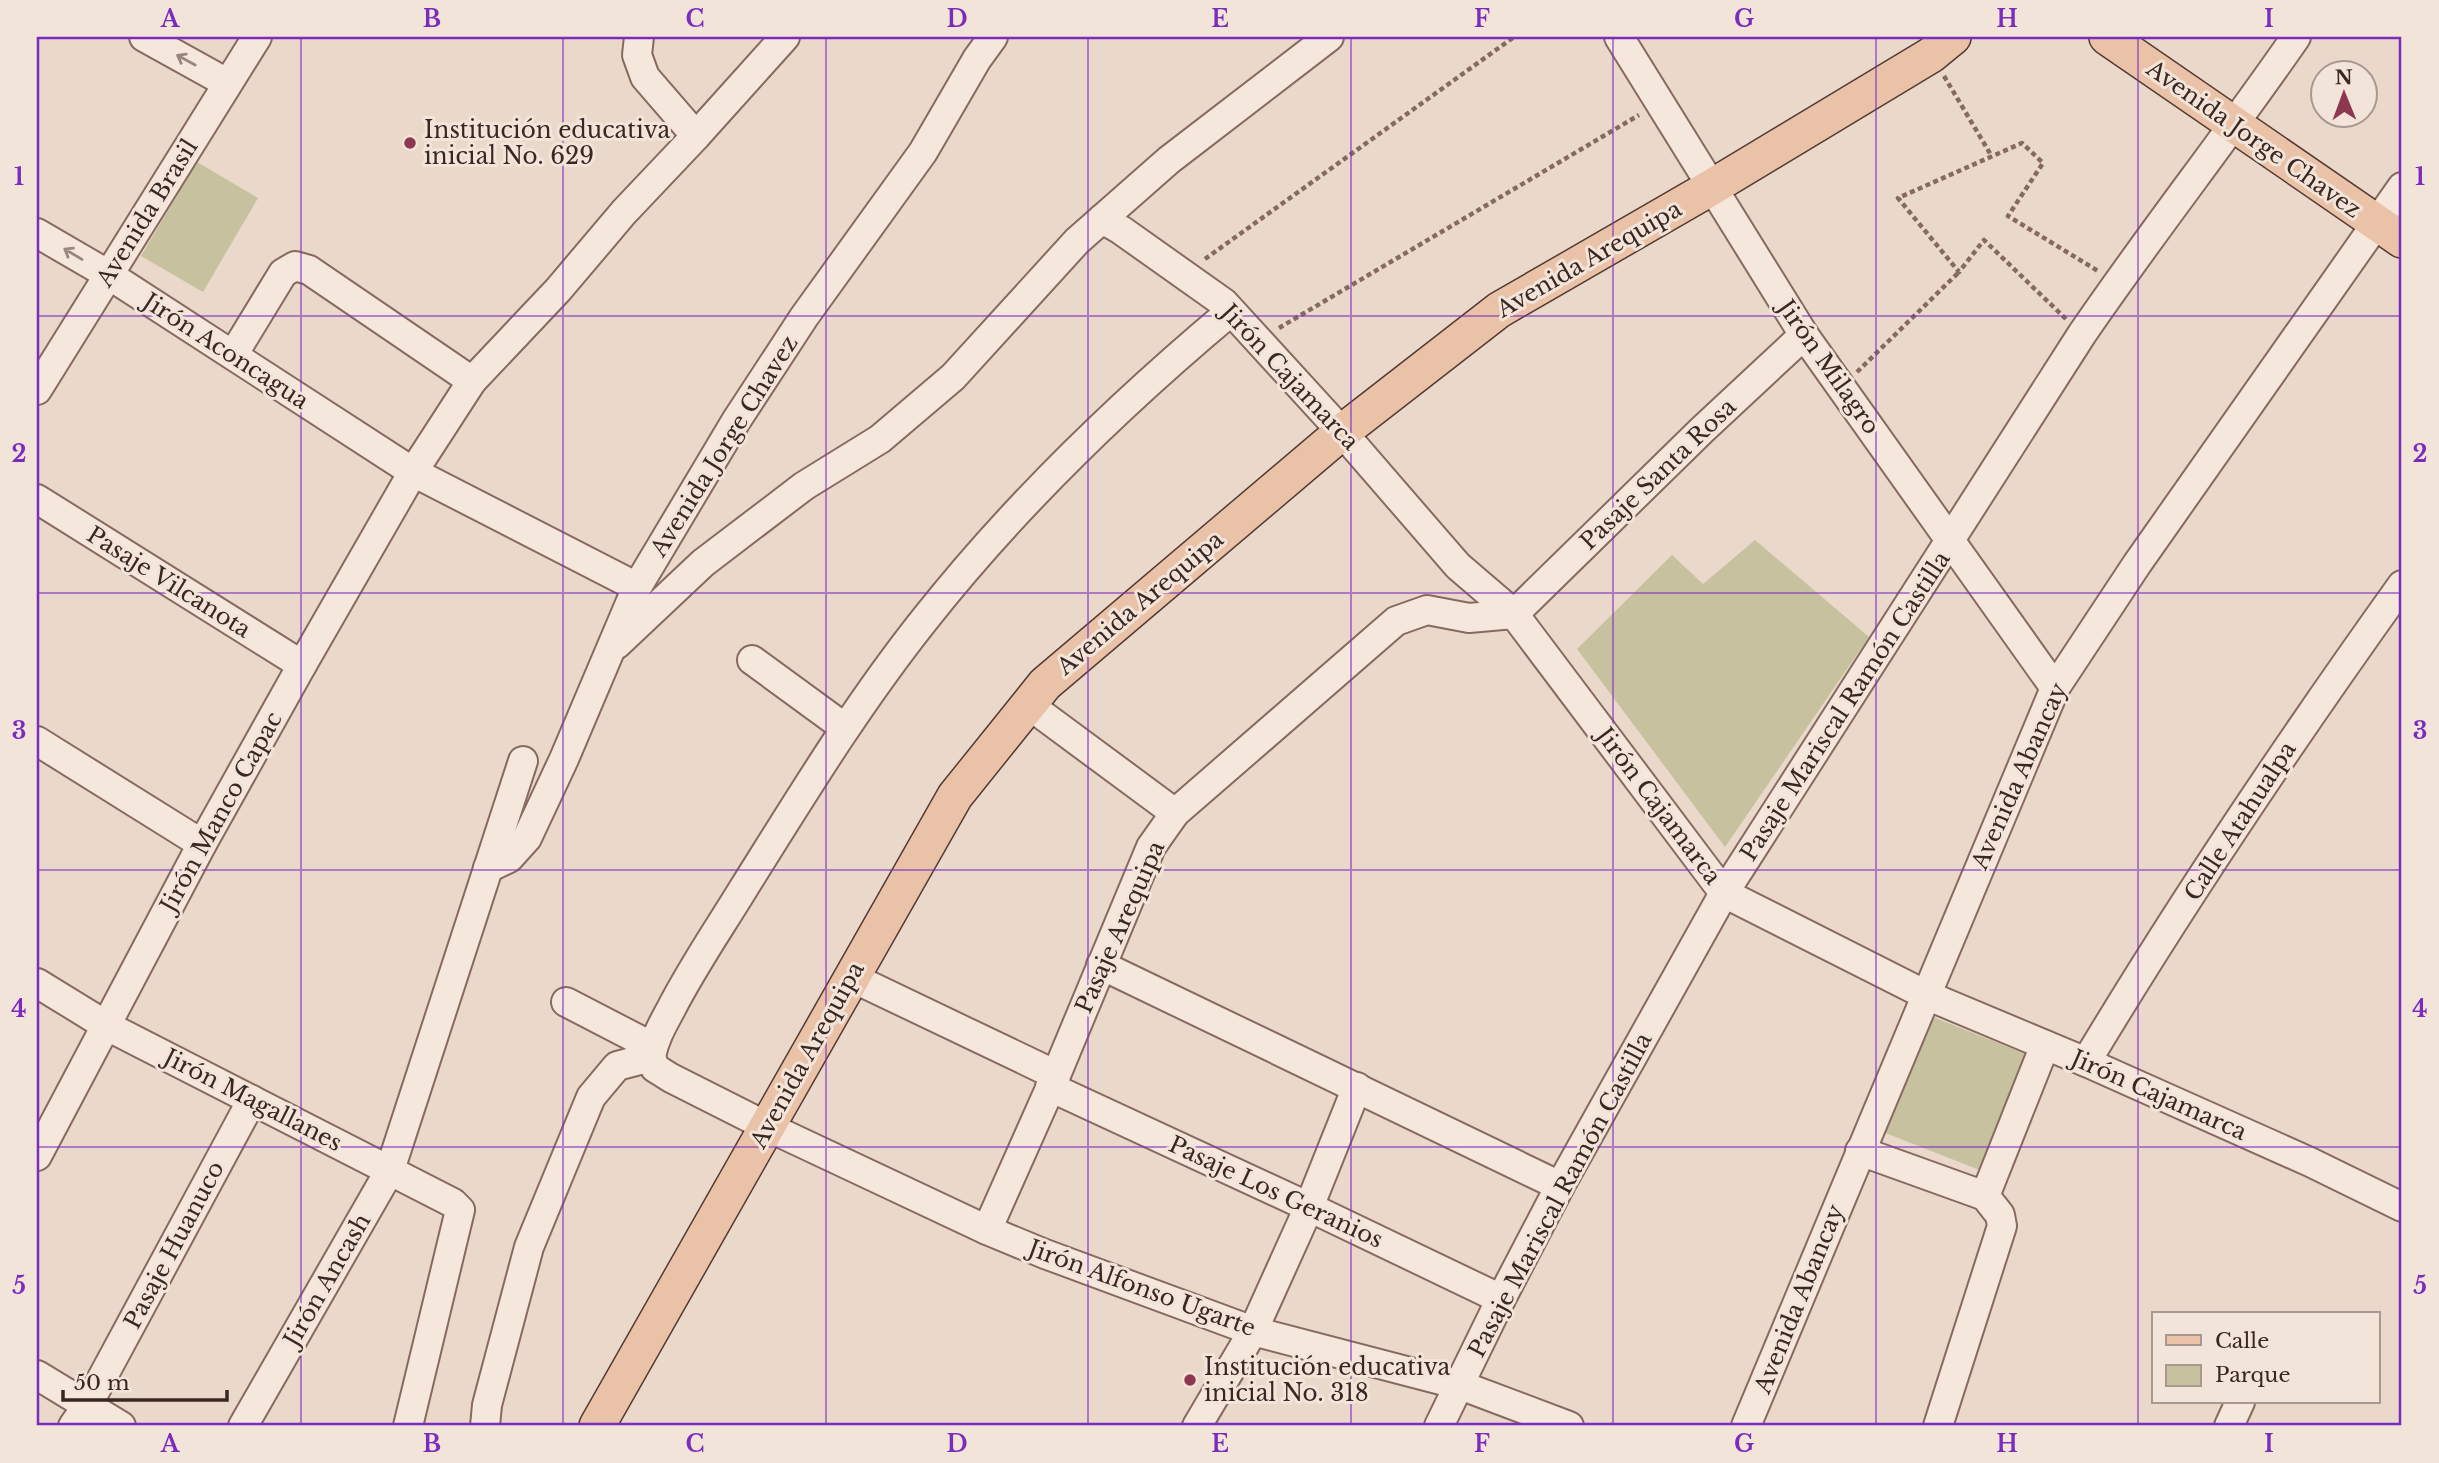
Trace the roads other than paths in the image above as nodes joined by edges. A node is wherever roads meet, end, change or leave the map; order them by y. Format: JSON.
{"nodes":[{"id":1,"x":144,"y":37,"type":"edge"},
{"id":2,"x":257,"y":37,"type":"edge"},
{"id":3,"x":639,"y":37,"type":"edge"},
{"id":4,"x":785,"y":37,"type":"edge"},
{"id":5,"x":993,"y":37,"type":"edge"},
{"id":6,"x":1329,"y":37,"type":"edge"},
{"id":7,"x":1619,"y":37,"type":"edge"},
{"id":8,"x":2107,"y":37,"type":"edge"},
{"id":9,"x":2296,"y":37,"type":"edge"},
{"id":10,"x":1942,"y":46,"type":"edge"},
{"id":11,"x":228,"y":83,"type":"junction"},
{"id":12,"x":2236,"y":124,"type":"junction"},
{"id":13,"x":696,"y":136,"type":"junction"},
{"id":14,"x":1712,"y":187,"type":"junction"},
{"id":15,"x":2402,"y":187,"type":"edge"},
{"id":16,"x":1102,"y":219,"type":"junction"},
{"id":17,"x":2389,"y":231,"type":"edge"},
{"id":18,"x":37,"y":233,"type":"edge"},
{"id":19,"x":109,"y":275,"type":"junction"},
{"id":20,"x":1230,"y":312,"type":"junction"},
{"id":21,"x":1804,"y":335,"type":"junction"},
{"id":22,"x":233,"y":355,"type":"junction"},
{"id":23,"x":472,"y":381,"type":"junction"},
{"id":24,"x":37,"y":390,"type":"edge"},
{"id":25,"x":1342,"y":432,"type":"junction"},
{"id":26,"x":414,"y":472,"type":"junction"},
{"id":27,"x":37,"y":499,"type":"edge"},
{"id":28,"x":1951,"y":541,"type":"junction"},
{"id":29,"x":2402,"y":585,"type":"edge"},
{"id":30,"x":637,"y":587,"type":"junction"},
{"id":31,"x":1514,"y":614,"type":"junction"},
{"id":32,"x":610,"y":651,"type":"junction"},
{"id":33,"x":752,"y":660,"type":"dead end"},
{"id":34,"x":302,"y":665,"type":"junction"},
{"id":35,"x":2055,"y":688,"type":"junction"},
{"id":36,"x":1029,"y":705,"type":"junction"},
{"id":37,"x":845,"y":729,"type":"junction"},
{"id":38,"x":37,"y":741,"type":"edge"},
{"id":39,"x":523,"y":761,"type":"dead end"},
{"id":40,"x":1175,"y":813,"type":"junction"},
{"id":41,"x":202,"y":844,"type":"junction"},
{"id":42,"x":488,"y":869,"type":"junction"},
{"id":43,"x":1724,"y":893,"type":"junction"},
{"id":44,"x":1101,"y":965,"type":"junction"},
{"id":45,"x":851,"y":977,"type":"junction"},
{"id":46,"x":37,"y":983,"type":"edge"},
{"id":47,"x":1926,"y":995,"type":"junction"},
{"id":48,"x":566,"y":1002,"type":"dead end"},
{"id":49,"x":107,"y":1026,"type":"junction"},
{"id":50,"x":2045,"y":1045,"type":"junction"},
{"id":51,"x":652,"y":1052,"type":"junction"},
{"id":52,"x":2085,"y":1062,"type":"junction"},
{"id":53,"x":1053,"y":1081,"type":"junction"},
{"id":54,"x":1357,"y":1087,"type":"junction"},
{"id":55,"x":252,"y":1100,"type":"junction"},
{"id":56,"x":768,"y":1127,"type":"junction"},
{"id":57,"x":1860,"y":1151,"type":"junction"},
{"id":58,"x":37,"y":1156,"type":"edge"},
{"id":59,"x":390,"y":1170,"type":"junction"},
{"id":60,"x":1560,"y":1186,"type":"junction"},
{"id":61,"x":1993,"y":1206,"type":"junction"},
{"id":62,"x":1309,"y":1207,"type":"junction"},
{"id":63,"x":2402,"y":1208,"type":"edge"},
{"id":64,"x":987,"y":1230,"type":"junction"},
{"id":65,"x":1501,"y":1299,"type":"junction"},
{"id":66,"x":1253,"y":1331,"type":"junction"},
{"id":67,"x":37,"y":1375,"type":"edge"},
{"id":68,"x":1460,"y":1385,"type":"junction"},
{"id":69,"x":2239,"y":1404,"type":"edge"},
{"id":70,"x":80,"y":1416,"type":"edge"},
{"id":71,"x":121,"y":1426,"type":"edge"},
{"id":72,"x":243,"y":1426,"type":"edge"},
{"id":73,"x":408,"y":1426,"type":"edge"},
{"id":74,"x":485,"y":1426,"type":"edge"},
{"id":75,"x":597,"y":1426,"type":"edge"},
{"id":76,"x":1196,"y":1426,"type":"edge"},
{"id":77,"x":1439,"y":1426,"type":"edge"},
{"id":78,"x":1569,"y":1426,"type":"edge"},
{"id":79,"x":1746,"y":1426,"type":"edge"},
{"id":80,"x":1938,"y":1426,"type":"edge"},
{"id":81,"x":2229,"y":1426,"type":"edge"}],
"edges":[{"from":11,"to":1,"type":"street","one_way":true},
{"from":2,"to":11,"type":"street","name":"Avenida Brasil"},
{"from":3,"to":13,"type":"street"},
{"from":4,"to":13,"type":"street","name":"Jirón Manco Capac"},
{"from":5,"to":30,"type":"street","name":"Avenida Jorge Chavez"},
{"from":6,"to":16,"type":"street"},
{"from":7,"to":14,"type":"street","name":"Jirón Milagro"},
{"from":8,"to":12,"type":"main road","name":"Avenida Jorge Chavez"},
{"from":9,"to":12,"type":"street","name":"Pasaje Mariscal Ramón Castilla"},
{"from":10,"to":14,"type":"main road","name":"Avenida Arequipa"},
{"from":11,"to":19,"type":"street","name":"Avenida Brasil"},
{"from":12,"to":17,"type":"main road","name":"Avenida Jorge Chavez"},
{"from":12,"to":28,"type":"street","name":"Pasaje Mariscal Ramón Castilla"},
{"from":13,"to":23,"type":"street","name":"Jirón Manco Capac"},
{"from":14,"to":21,"type":"street","name":"Jirón Milagro"},
{"from":14,"to":25,"type":"main road","name":"Avenida Arequipa"},
{"from":15,"to":17,"type":"street","name":"Avenida Abancay"},
{"from":16,"to":20,"type":"street","name":"Jirón Cajamarca"},
{"from":16,"to":32,"type":"street"},
{"from":17,"to":35,"type":"street","name":"Avenida Abancay"},
{"from":19,"to":18,"type":"street","name":"Jirón Aconcagua","one_way":true},
{"from":19,"to":22,"type":"street","name":"Jirón Aconcagua"},
{"from":19,"to":24,"type":"street","name":"Avenida Brasil"},
{"from":20,"to":25,"type":"street","name":"Jirón Cajamarca"},
{"from":20,"to":37,"type":"street"},
{"from":21,"to":28,"type":"street","name":"Jirón Milagro"},
{"from":21,"to":31,"type":"street","name":"Pasaje Santa Rosa"},
{"from":22,"to":23,"type":"street"},
{"from":22,"to":26,"type":"street","name":"Jirón Aconcagua"},
{"from":23,"to":26,"type":"street","name":"Jirón Manco Capac"},
{"from":25,"to":31,"type":"street","name":"Jirón Cajamarca"},
{"from":25,"to":36,"type":"main road","name":"Avenida Arequipa"},
{"from":26,"to":30,"type":"street","name":"Jirón Aconcagua"},
{"from":26,"to":34,"type":"street","name":"Jirón Manco Capac"},
{"from":27,"to":34,"type":"street","name":"Pasaje Vilcanota"},
{"from":28,"to":35,"type":"street","name":"Jirón Milagro"},
{"from":28,"to":43,"type":"street","name":"Pasaje Mariscal Ramón Castilla"},
{"from":29,"to":52,"type":"street","name":"Calle Atahualpa"},
{"from":30,"to":32,"type":"street","name":"Avenida Jorge Chavez"},
{"from":31,"to":40,"type":"street","name":"Pasaje Arequipa"},
{"from":31,"to":43,"type":"street","name":"Jirón Cajamarca"},
{"from":32,"to":42,"type":"street","name":"Avenida Jorge Chavez"},
{"from":33,"to":37,"type":"street"},
{"from":34,"to":41,"type":"street","name":"Jirón Manco Capac"},
{"from":35,"to":47,"type":"street","name":"Avenida Abancay"},
{"from":36,"to":40,"type":"street"},
{"from":36,"to":45,"type":"main road","name":"Avenida Arequipa"},
{"from":37,"to":51,"type":"street"},
{"from":38,"to":41,"type":"street"},
{"from":39,"to":42,"type":"street","name":"Jirón Ancash"},
{"from":40,"to":44,"type":"street","name":"Pasaje Arequipa"},
{"from":41,"to":49,"type":"street","name":"Jirón Manco Capac"},
{"from":42,"to":59,"type":"street","name":"Jirón Ancash"},
{"from":43,"to":47,"type":"street","name":"Jirón Cajamarca"},
{"from":43,"to":60,"type":"street","name":"Pasaje Mariscal Ramón Castilla"},
{"from":44,"to":53,"type":"street","name":"Pasaje Arequipa"},
{"from":44,"to":54,"type":"street"},
{"from":45,"to":53,"type":"street","name":"Pasaje Los Geranios"},
{"from":45,"to":56,"type":"main road","name":"Avenida Arequipa"},
{"from":46,"to":49,"type":"street","name":"Jirón Magallanes"},
{"from":47,"to":50,"type":"street","name":"Jirón Cajamarca"},
{"from":47,"to":57,"type":"street","name":"Avenida Abancay"},
{"from":48,"to":51,"type":"street","name":"Jirón Alfonso Ugarte"},
{"from":49,"to":55,"type":"street","name":"Jirón Magallanes"},
{"from":49,"to":58,"type":"street","name":"Jirón Manco Capac"},
{"from":50,"to":52,"type":"street","name":"Jirón Cajamarca"},
{"from":50,"to":61,"type":"street"},
{"from":51,"to":56,"type":"street","name":"Jirón Alfonso Ugarte"},
{"from":51,"to":74,"type":"street"},
{"from":52,"to":63,"type":"street","name":"Jirón Cajamarca"},
{"from":53,"to":62,"type":"street","name":"Pasaje Los Geranios"},
{"from":53,"to":64,"type":"street","name":"Pasaje Arequipa"},
{"from":54,"to":60,"type":"street"},
{"from":54,"to":62,"type":"street"},
{"from":55,"to":59,"type":"street","name":"Jirón Magallanes"},
{"from":55,"to":70,"type":"street","name":"Pasaje Huanuco"},
{"from":56,"to":64,"type":"street","name":"Jirón Alfonso Ugarte"},
{"from":56,"to":75,"type":"main road","name":"Avenida Arequipa"},
{"from":57,"to":61,"type":"street"},
{"from":57,"to":79,"type":"street","name":"Avenida Abancay"},
{"from":59,"to":72,"type":"street","name":"Jirón Ancash"},
{"from":59,"to":73,"type":"street","name":"Jirón Magallanes"},
{"from":60,"to":65,"type":"street","name":"Pasaje Mariscal Ramón Castilla"},
{"from":61,"to":80,"type":"street"},
{"from":62,"to":65,"type":"street","name":"Pasaje Los Geranios"},
{"from":62,"to":66,"type":"street"},
{"from":64,"to":66,"type":"street","name":"Jirón Alfonso Ugarte"},
{"from":65,"to":68,"type":"street","name":"Pasaje Mariscal Ramón Castilla"},
{"from":66,"to":68,"type":"street","name":"Jirón Alfonso Ugarte"},
{"from":66,"to":76,"type":"street"},
{"from":67,"to":70,"type":"street"},
{"from":68,"to":77,"type":"street","name":"Pasaje Mariscal Ramón Castilla"},
{"from":68,"to":78,"type":"street","name":"Jirón Alfonso Ugarte"},
{"from":69,"to":81,"type":"street"},
{"from":70,"to":71,"type":"street"}]}
